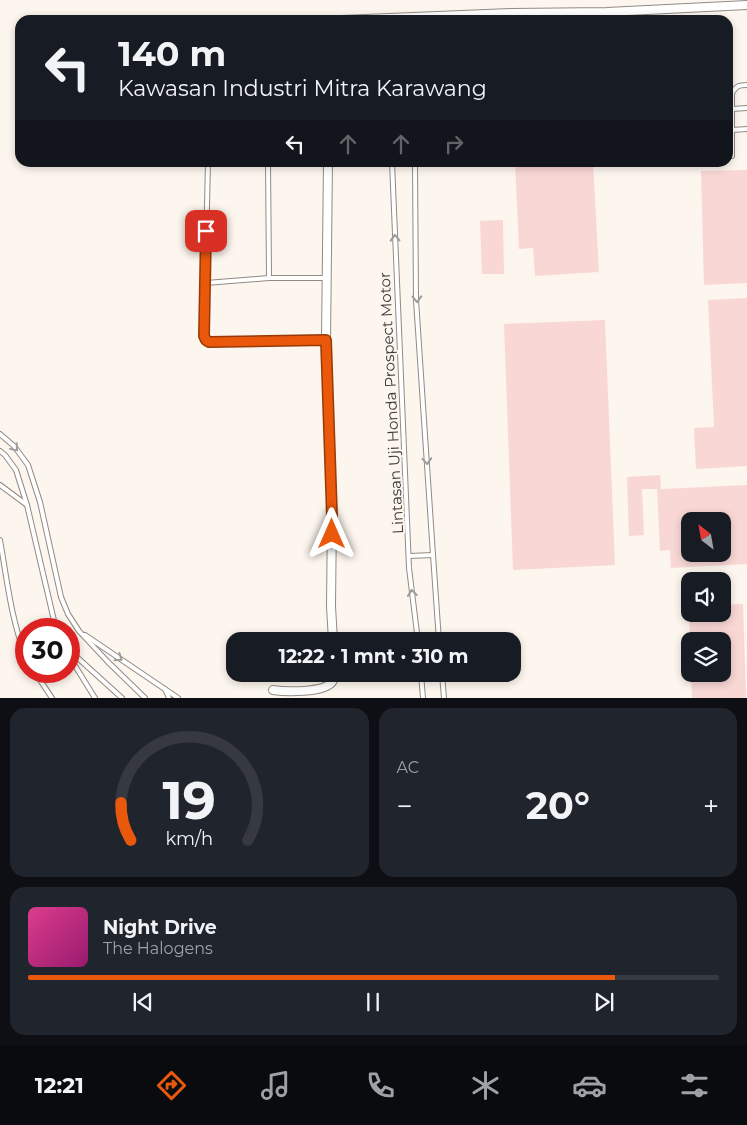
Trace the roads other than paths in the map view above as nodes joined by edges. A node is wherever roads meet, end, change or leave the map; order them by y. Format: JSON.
{"nodes":[{"id":1,"x":747,"y":5,"type":"edge"},
{"id":2,"x":463,"y":15,"type":"edge"},
{"id":3,"x":747,"y":85,"type":"edge"},
{"id":4,"x":733,"y":91,"type":"edge"},
{"id":5,"x":747,"y":108,"type":"edge"},
{"id":6,"x":733,"y":109,"type":"edge"},
{"id":7,"x":747,"y":129,"type":"edge"},
{"id":8,"x":733,"y":130,"type":"edge"},
{"id":9,"x":208,"y":167,"type":"edge"},
{"id":10,"x":268,"y":167,"type":"edge"},
{"id":11,"x":328,"y":167,"type":"edge"},
{"id":12,"x":392,"y":167,"type":"edge"},
{"id":13,"x":415,"y":167,"type":"edge"},
{"id":14,"x":269,"y":278,"type":"junction"},
{"id":15,"x":327,"y":278,"type":"junction"},
{"id":16,"x":206,"y":283,"type":"junction"},
{"id":17,"x":326,"y":340,"type":"junction"},
{"id":18,"x":0,"y":434,"type":"edge"},
{"id":19,"x":0,"y":451,"type":"edge"},
{"id":20,"x":0,"y":486,"type":"edge"},
{"id":21,"x":27,"y":505,"type":"junction"},
{"id":22,"x":0,"y":540,"type":"edge"},
{"id":23,"x":433,"y":555,"type":"junction"},
{"id":24,"x":409,"y":556,"type":"junction"},
{"id":25,"x":53,"y":618,"type":"edge"},
{"id":26,"x":71,"y":618,"type":"edge"},
{"id":27,"x":15,"y":622,"type":"edge"},
{"id":28,"x":80,"y":632,"type":"edge"},
{"id":29,"x":80,"y":632,"type":"edge"},
{"id":30,"x":332,"y":632,"type":"edge"},
{"id":31,"x":417,"y":632,"type":"edge"},
{"id":32,"x":438,"y":632,"type":"edge"},
{"id":33,"x":80,"y":660,"type":"edge"},
{"id":34,"x":80,"y":673,"type":"edge"},
{"id":35,"x":332,"y":682,"type":"edge"},
{"id":36,"x":422,"y":682,"type":"edge"},
{"id":37,"x":443,"y":682,"type":"edge"},
{"id":38,"x":42,"y":683,"type":"edge"},
{"id":39,"x":166,"y":689,"type":"junction"},
{"id":40,"x":272,"y":690,"type":"dead end"},
{"id":41,"x":52,"y":698,"type":"edge"},
{"id":42,"x":96,"y":698,"type":"edge"},
{"id":43,"x":122,"y":698,"type":"edge"},
{"id":44,"x":145,"y":698,"type":"edge"},
{"id":45,"x":169,"y":698,"type":"edge"},
{"id":46,"x":178,"y":698,"type":"edge"},
{"id":47,"x":423,"y":698,"type":"edge"},
{"id":48,"x":444,"y":698,"type":"edge"}],
"edges":[{"from":1,"to":2,"type":"street"},
{"from":3,"to":4,"type":"lane"},
{"from":5,"to":6,"type":"lane"},
{"from":7,"to":8,"type":"lane"},
{"from":9,"to":16,"type":"lane"},
{"from":10,"to":14,"type":"lane"},
{"from":11,"to":15,"type":"street"},
{"from":24,"to":12,"type":"lane","name":"Lintasan Uji Honda Prospect Motor","one_way":true},
{"from":13,"to":23,"type":"lane","name":"Lintasan Uji Honda Prospect Motor","one_way":true},
{"from":14,"to":15,"type":"lane"},
{"from":14,"to":16,"type":"lane"},
{"from":15,"to":17,"type":"street"},
{"from":16,"to":17,"type":"lane"},
{"from":17,"to":30,"type":"street"},
{"from":18,"to":26,"type":"lane","one_way":true},
{"from":19,"to":21,"type":"lane"},
{"from":20,"to":21,"type":"lane"},
{"from":21,"to":25,"type":"lane"},
{"from":22,"to":27,"type":"lane"},
{"from":23,"to":24,"type":"lane"},
{"from":23,"to":32,"type":"lane","name":"Lintasan Uji Honda Prospect Motor"},
{"from":31,"to":24,"type":"lane","name":"Lintasan Uji Honda Prospect Motor","one_way":true},
{"from":28,"to":39,"type":"lane","one_way":true},
{"from":29,"to":44,"type":"lane"},
{"from":33,"to":43,"type":"lane"},
{"from":34,"to":42,"type":"lane"},
{"from":35,"to":40,"type":"street"},
{"from":36,"to":47,"type":"lane"},
{"from":37,"to":48,"type":"lane"},
{"from":38,"to":41,"type":"lane"},
{"from":39,"to":45,"type":"lane"},
{"from":39,"to":46,"type":"lane"}]}
